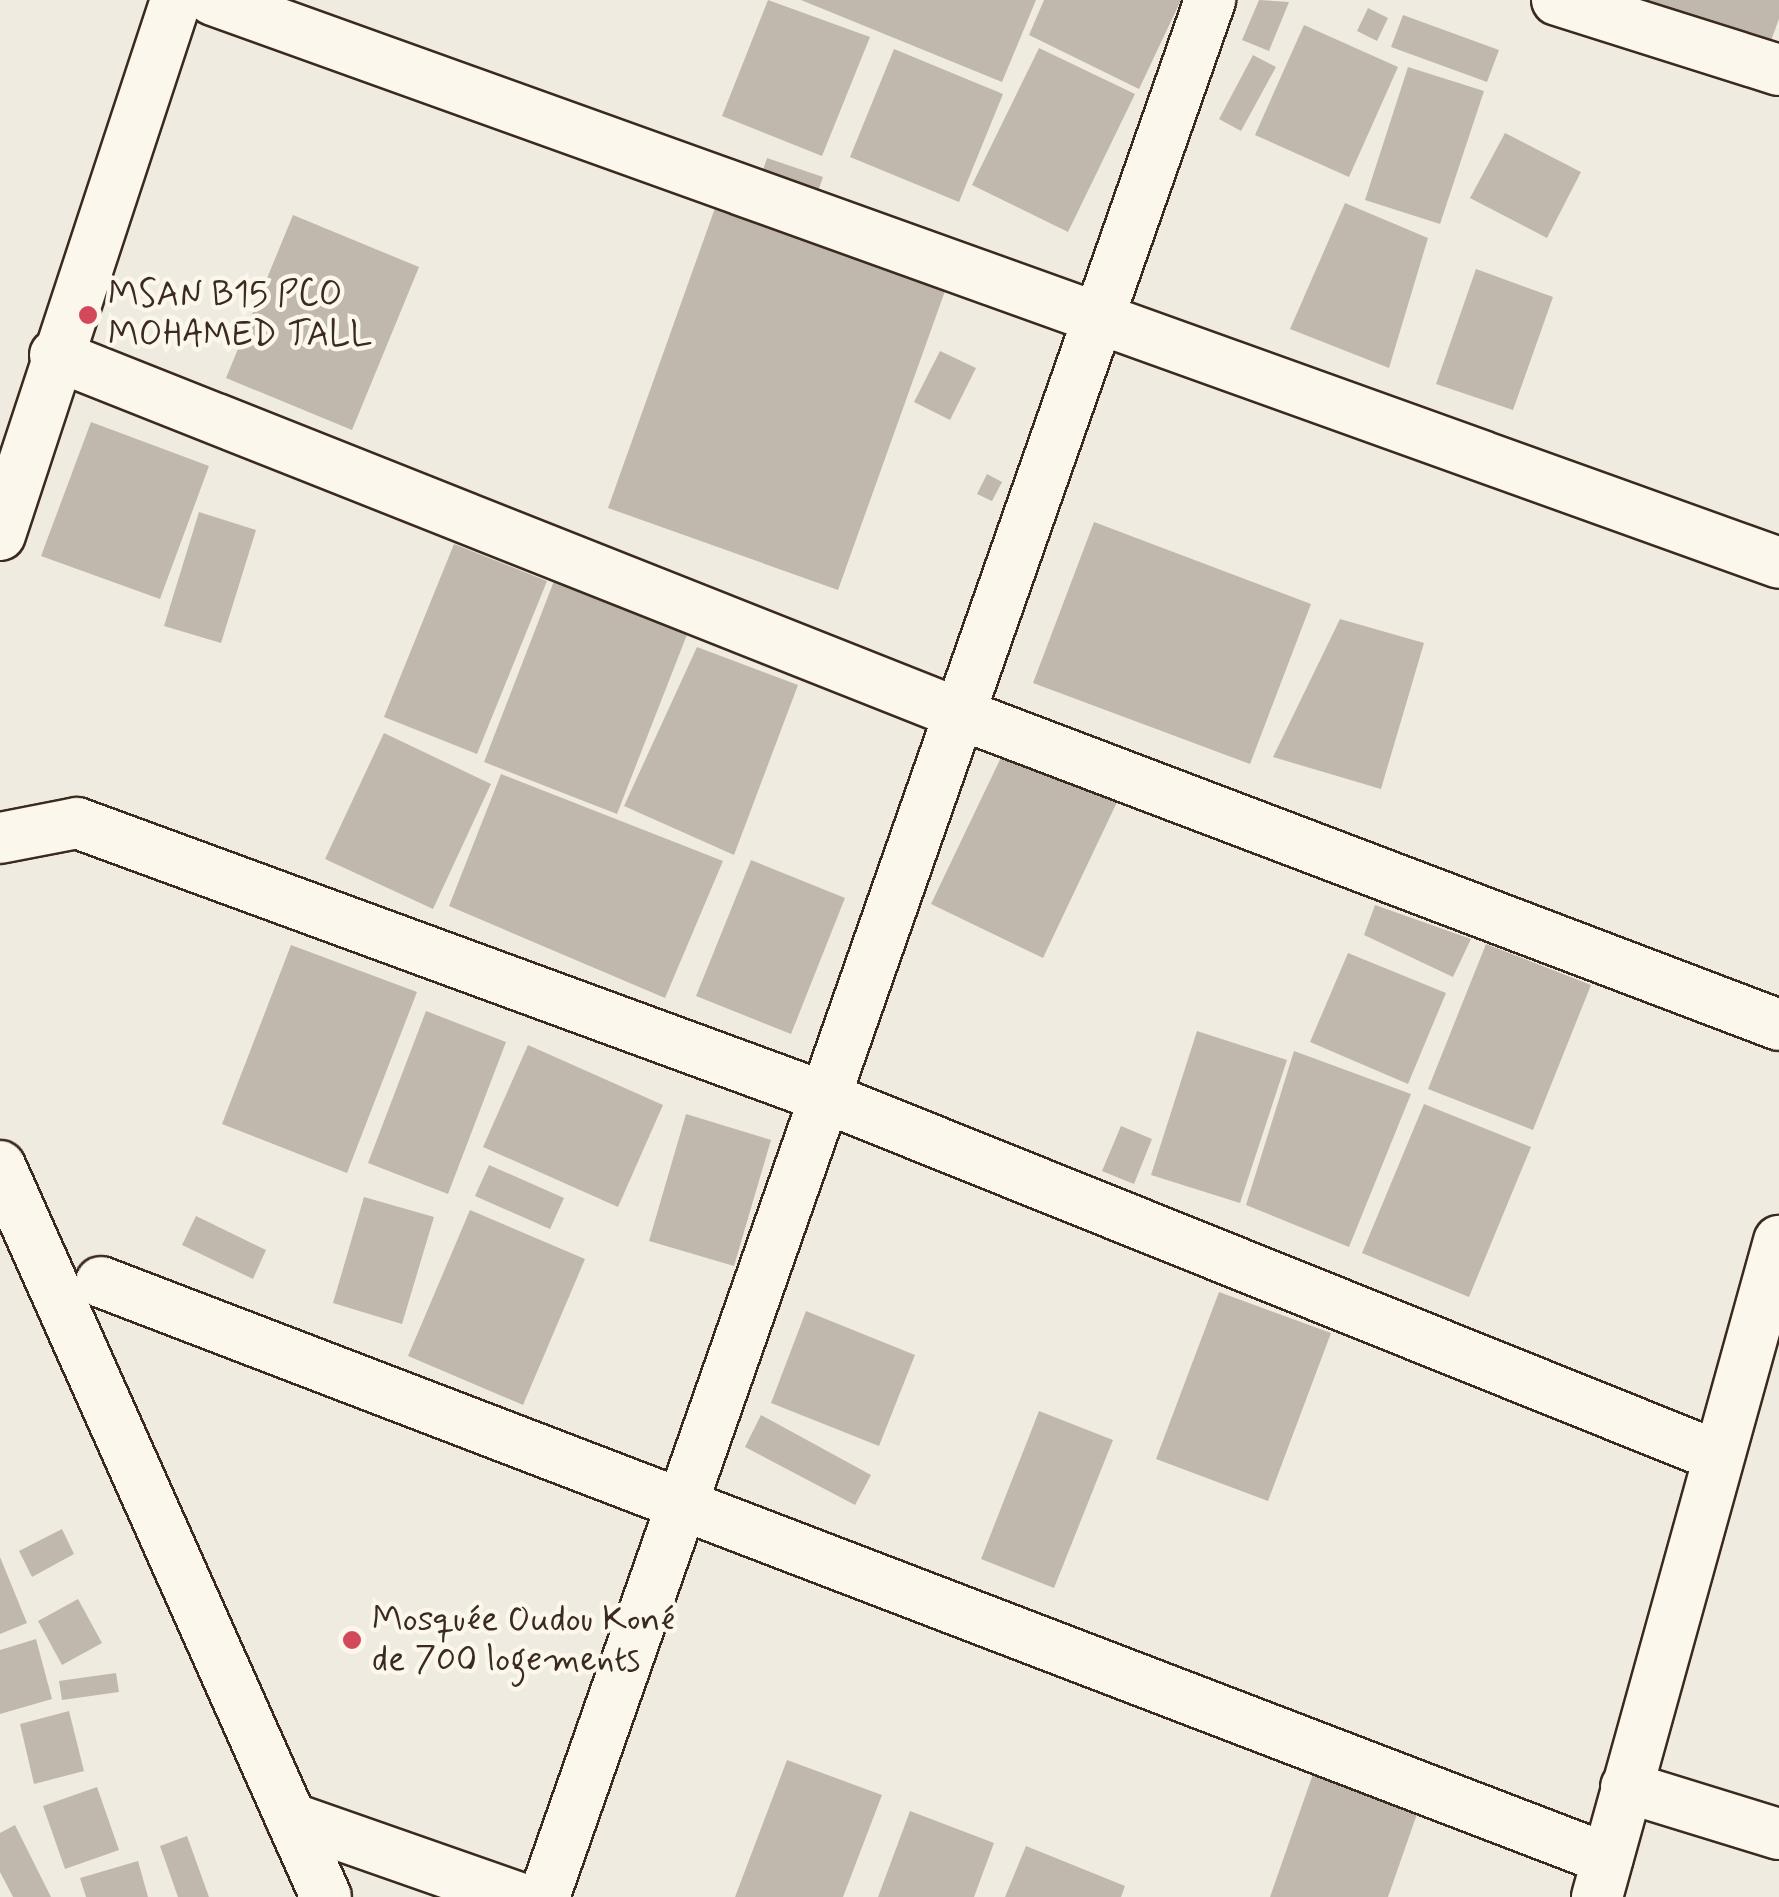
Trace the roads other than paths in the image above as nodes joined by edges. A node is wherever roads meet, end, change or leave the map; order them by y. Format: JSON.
{"nodes":[{"id":1,"x":176,"y":0,"type":"edge"},
{"id":2,"x":213,"y":0,"type":"edge"},
{"id":3,"x":1210,"y":0,"type":"edge"},
{"id":4,"x":1557,"y":0,"type":"edge"},
{"id":5,"x":1779,"y":70,"type":"edge"},
{"id":6,"x":1099,"y":318,"type":"junction"},
{"id":7,"x":54,"y":355,"type":"junction"},
{"id":8,"x":0,"y":534,"type":"edge"},
{"id":9,"x":1779,"y":563,"type":"edge"},
{"id":10,"x":960,"y":714,"type":"junction"},
{"id":11,"x":0,"y":838,"type":"edge"},
{"id":12,"x":1779,"y":1025,"type":"edge"},
{"id":13,"x":824,"y":1097,"type":"junction"},
{"id":14,"x":0,"y":1166,"type":"edge"},
{"id":15,"x":1779,"y":1241,"type":"edge"},
{"id":16,"x":101,"y":1282,"type":"dead end"},
{"id":17,"x":1717,"y":1456,"type":"junction"},
{"id":18,"x":682,"y":1505,"type":"junction"},
{"id":19,"x":1626,"y":1786,"type":"junction"},
{"id":20,"x":290,"y":1818,"type":"junction"},
{"id":21,"x":1779,"y":1834,"type":"edge"},
{"id":22,"x":1602,"y":1878,"type":"edge"},
{"id":23,"x":326,"y":1897,"type":"edge"},
{"id":24,"x":517,"y":1897,"type":"edge"},
{"id":25,"x":544,"y":1897,"type":"edge"}],
"edges":[{"from":1,"to":7,"type":"street"},
{"from":2,"to":6,"type":"street"},
{"from":3,"to":6,"type":"street"},
{"from":4,"to":5,"type":"street"},
{"from":6,"to":9,"type":"street"},
{"from":6,"to":10,"type":"street"},
{"from":7,"to":8,"type":"street"},
{"from":7,"to":10,"type":"street"},
{"from":10,"to":12,"type":"street"},
{"from":10,"to":13,"type":"street"},
{"from":11,"to":13,"type":"street"},
{"from":13,"to":17,"type":"street"},
{"from":13,"to":18,"type":"street"},
{"from":14,"to":20,"type":"street"},
{"from":15,"to":17,"type":"street"},
{"from":16,"to":18,"type":"street"},
{"from":17,"to":19,"type":"street"},
{"from":18,"to":22,"type":"street"},
{"from":18,"to":25,"type":"street"},
{"from":19,"to":21,"type":"street"},
{"from":19,"to":22,"type":"street"},
{"from":20,"to":23,"type":"street"},
{"from":20,"to":24,"type":"street"}]}
